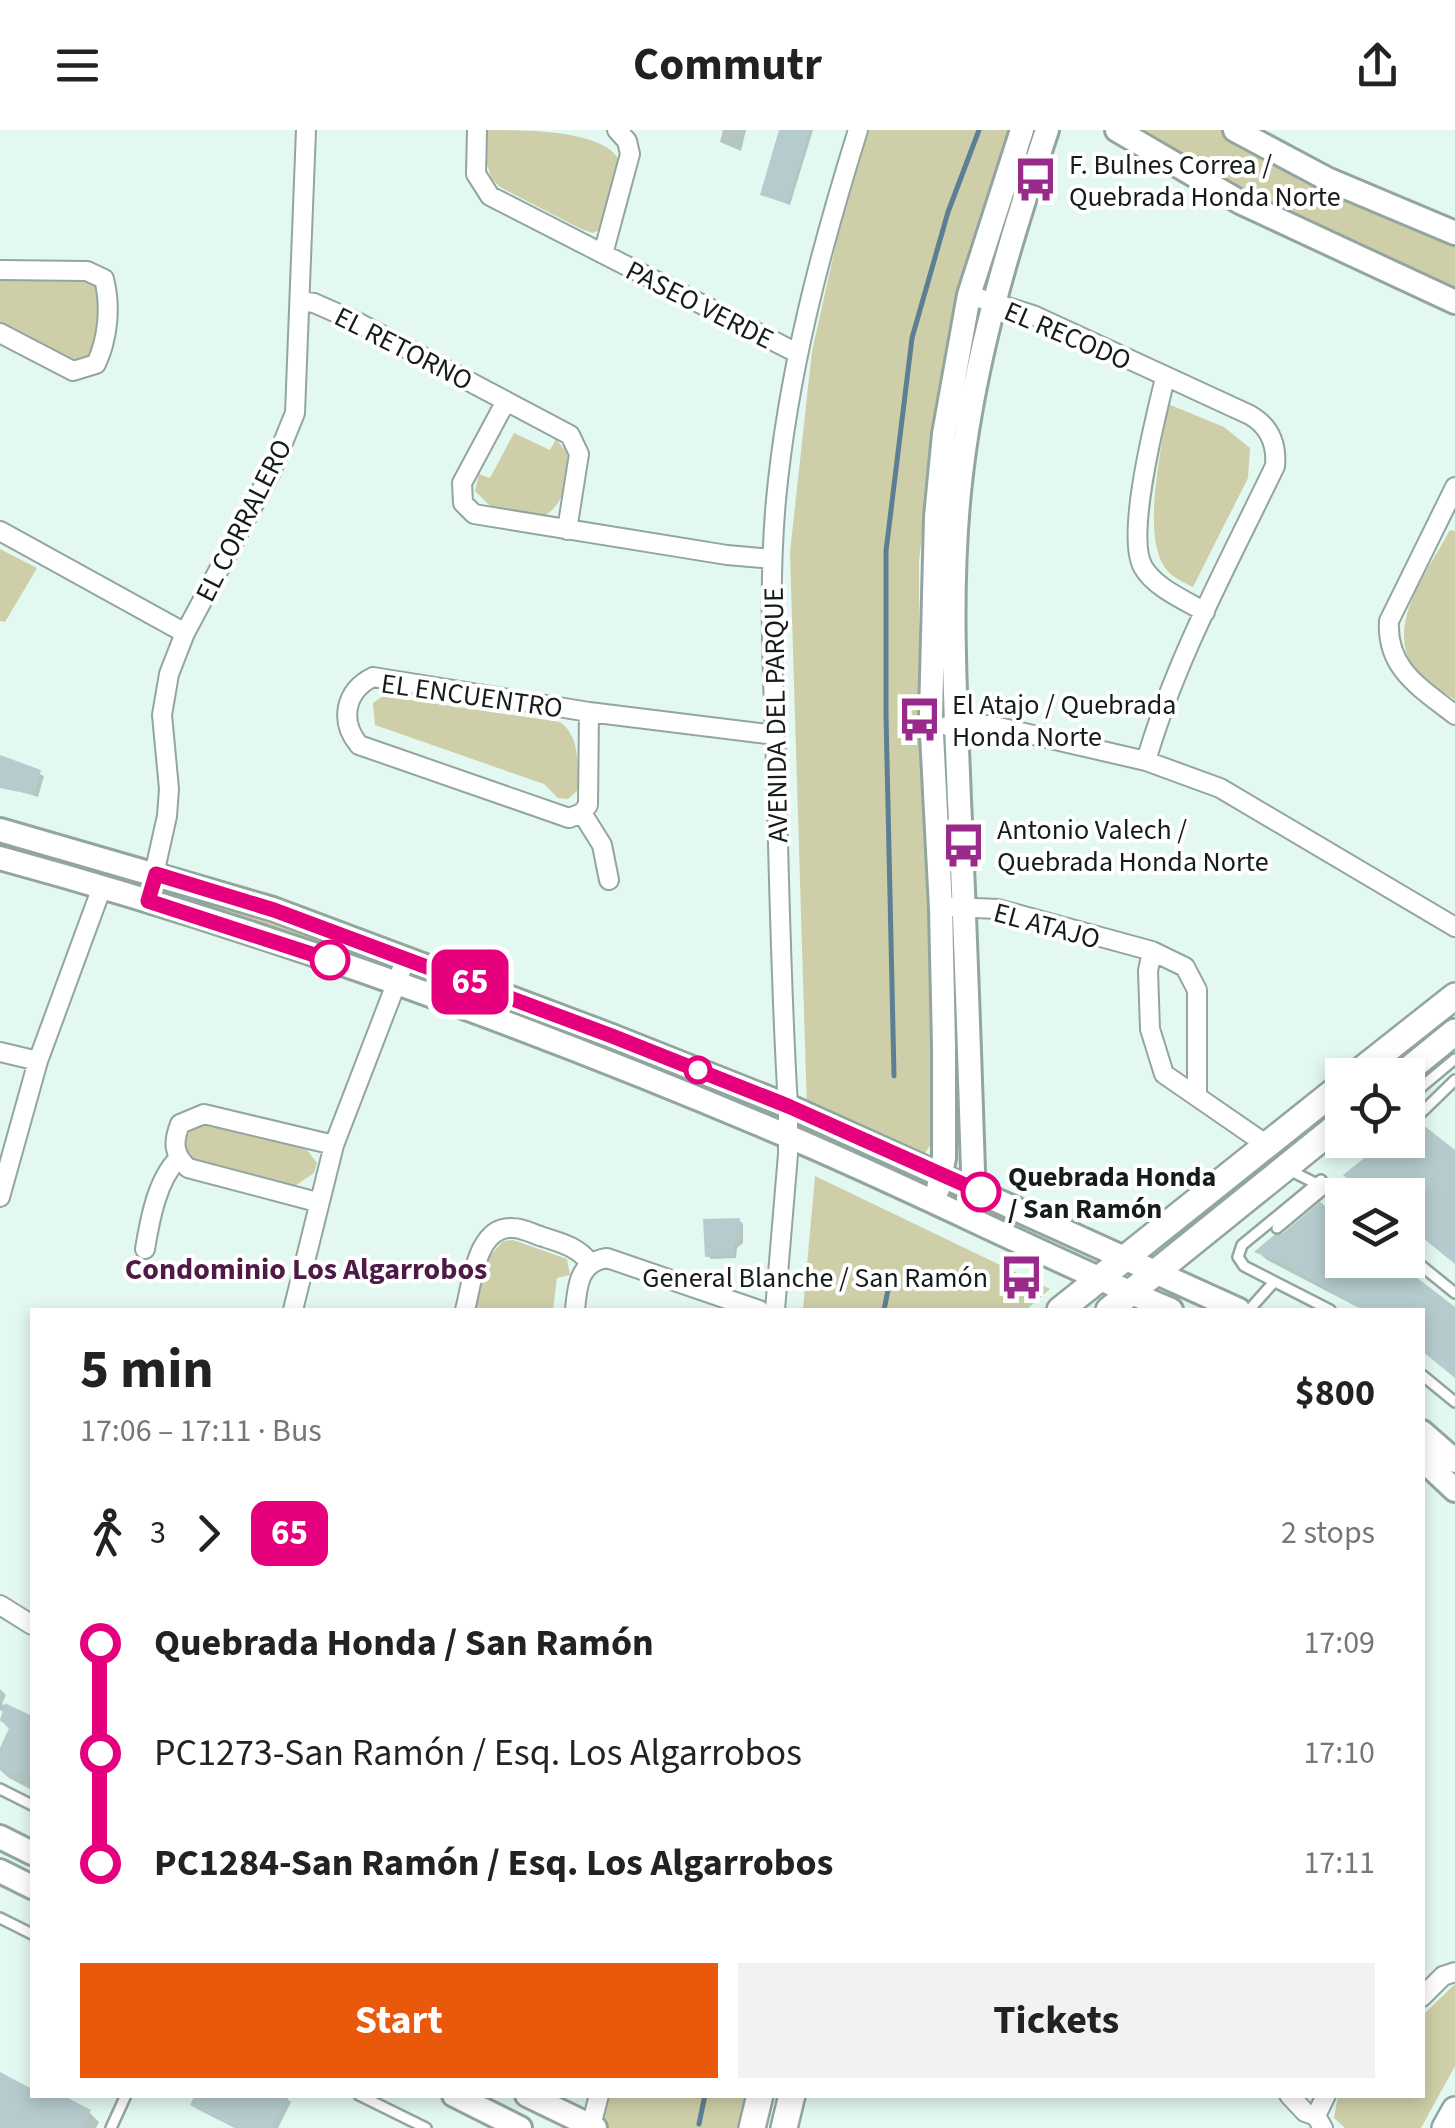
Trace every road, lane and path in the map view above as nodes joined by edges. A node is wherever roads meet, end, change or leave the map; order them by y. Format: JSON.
{"nodes":[{"id":1,"x":306,"y":130,"type":"edge"},
{"id":2,"x":477,"y":130,"type":"edge"},
{"id":3,"x":617,"y":130,"type":"edge"},
{"id":4,"x":858,"y":130,"type":"edge"},
{"id":5,"x":1022,"y":130,"type":"edge"},
{"id":6,"x":1047,"y":130,"type":"edge"},
{"id":7,"x":1117,"y":130,"type":"edge"},
{"id":8,"x":1235,"y":130,"type":"edge"},
{"id":9,"x":1455,"y":232,"type":"edge"},
{"id":10,"x":603,"y":254,"type":"junction"},
{"id":11,"x":0,"y":270,"type":"edge"},
{"id":12,"x":969,"y":295,"type":"junction"},
{"id":13,"x":300,"y":301,"type":"junction"},
{"id":14,"x":992,"y":302,"type":"junction"},
{"id":15,"x":1455,"y":302,"type":"edge"},
{"id":16,"x":0,"y":333,"type":"edge"},
{"id":17,"x":797,"y":353,"type":"junction"},
{"id":18,"x":1165,"y":378,"type":"junction"},
{"id":19,"x":506,"y":401,"type":"junction"},
{"id":20,"x":1453,"y":496,"type":"edge"},
{"id":21,"x":566,"y":530,"type":"junction"},
{"id":22,"x":0,"y":532,"type":"edge"},
{"id":23,"x":772,"y":559,"type":"junction"},
{"id":24,"x":1205,"y":612,"type":"junction"},
{"id":25,"x":184,"y":632,"type":"junction"},
{"id":26,"x":588,"y":712,"type":"junction"},
{"id":27,"x":1455,"y":715,"type":"edge"},
{"id":28,"x":932,"y":726,"type":"junction"},
{"id":29,"x":956,"y":726,"type":"junction"},
{"id":30,"x":775,"y":735,"type":"junction"},
{"id":31,"x":1146,"y":761,"type":"junction"},
{"id":32,"x":582,"y":814,"type":"junction"},
{"id":33,"x":0,"y":830,"type":"edge"},
{"id":34,"x":0,"y":858,"type":"edge"},
{"id":35,"x":156,"y":874,"type":"junction"},
{"id":36,"x":609,"y":880,"type":"dead end"},
{"id":37,"x":102,"y":886,"type":"junction"},
{"id":38,"x":148,"y":901,"type":"junction"},
{"id":39,"x":953,"y":907,"type":"junction"},
{"id":40,"x":1455,"y":927,"type":"edge"},
{"id":41,"x":1152,"y":951,"type":"junction"},
{"id":42,"x":406,"y":958,"type":"junction"},
{"id":43,"x":396,"y":982,"type":"junction"},
{"id":44,"x":1455,"y":996,"type":"edge"},
{"id":45,"x":1450,"y":1049,"type":"edge"},
{"id":46,"x":0,"y":1052,"type":"edge"},
{"id":47,"x":1377,"y":1058,"type":"edge"},
{"id":48,"x":38,"y":1061,"type":"junction"},
{"id":49,"x":1425,"y":1069,"type":"edge"},
{"id":50,"x":1455,"y":1080,"type":"edge"},
{"id":51,"x":1425,"y":1090,"type":"edge"},
{"id":52,"x":1197,"y":1096,"type":"junction"},
{"id":53,"x":1434,"y":1097,"type":"junction"},
{"id":54,"x":1325,"y":1099,"type":"edge"},
{"id":55,"x":788,"y":1106,"type":"junction"},
{"id":56,"x":1425,"y":1108,"type":"edge"},
{"id":57,"x":0,"y":1113,"type":"edge"},
{"id":58,"x":20,"y":1120,"type":"junction"},
{"id":59,"x":788,"y":1136,"type":"junction"},
{"id":60,"x":1325,"y":1136,"type":"edge"},
{"id":61,"x":334,"y":1145,"type":"junction"},
{"id":62,"x":1267,"y":1145,"type":"junction"},
{"id":63,"x":1310,"y":1148,"type":"junction"},
{"id":64,"x":178,"y":1159,"type":"junction"},
{"id":65,"x":1285,"y":1168,"type":"junction"},
{"id":66,"x":942,"y":1177,"type":"junction"},
{"id":67,"x":1320,"y":1184,"type":"junction"},
{"id":68,"x":1325,"y":1188,"type":"edge"},
{"id":69,"x":972,"y":1189,"type":"junction"},
{"id":70,"x":0,"y":1197,"type":"edge"},
{"id":71,"x":317,"y":1202,"type":"junction"},
{"id":72,"x":934,"y":1202,"type":"junction"},
{"id":73,"x":961,"y":1216,"type":"junction"},
{"id":74,"x":1277,"y":1228,"type":"dead end"},
{"id":75,"x":145,"y":1248,"type":"dead end"},
{"id":76,"x":1124,"y":1258,"type":"junction"},
{"id":77,"x":590,"y":1264,"type":"junction"},
{"id":78,"x":1425,"y":1269,"type":"edge"},
{"id":79,"x":1155,"y":1272,"type":"junction"},
{"id":80,"x":1099,"y":1278,"type":"junction"},
{"id":81,"x":1274,"y":1282,"type":"junction"},
{"id":82,"x":1130,"y":1292,"type":"junction"},
{"id":83,"x":1455,"y":1293,"type":"edge"},
{"id":84,"x":292,"y":1308,"type":"edge"},
{"id":85,"x":466,"y":1308,"type":"edge"},
{"id":86,"x":575,"y":1308,"type":"edge"},
{"id":87,"x":753,"y":1308,"type":"edge"},
{"id":88,"x":775,"y":1308,"type":"edge"},
{"id":89,"x":1062,"y":1308,"type":"edge"},
{"id":90,"x":1111,"y":1308,"type":"edge"},
{"id":91,"x":1166,"y":1308,"type":"edge"},
{"id":92,"x":1235,"y":1308,"type":"edge"},
{"id":93,"x":1251,"y":1308,"type":"edge"},
{"id":94,"x":1326,"y":1308,"type":"edge"},
{"id":95,"x":1425,"y":1377,"type":"edge"},
{"id":96,"x":1455,"y":1402,"type":"edge"},
{"id":97,"x":1425,"y":1435,"type":"edge"},
{"id":98,"x":1455,"y":1461,"type":"edge"},
{"id":99,"x":1425,"y":1462,"type":"edge"},
{"id":100,"x":1455,"y":1490,"type":"edge"},
{"id":101,"x":0,"y":1605,"type":"edge"},
{"id":102,"x":30,"y":1624,"type":"edge"},
{"id":103,"x":0,"y":1788,"type":"edge"},
{"id":104,"x":30,"y":1804,"type":"edge"},
{"id":105,"x":0,"y":1837,"type":"edge"},
{"id":106,"x":30,"y":1852,"type":"edge"},
{"id":107,"x":0,"y":1871,"type":"edge"},
{"id":108,"x":30,"y":1886,"type":"edge"},
{"id":109,"x":0,"y":1918,"type":"edge"},
{"id":110,"x":30,"y":1933,"type":"edge"},
{"id":111,"x":1455,"y":1972,"type":"edge"},
{"id":112,"x":1425,"y":1994,"type":"edge"},
{"id":113,"x":125,"y":2098,"type":"edge"},
{"id":114,"x":365,"y":2098,"type":"edge"},
{"id":115,"x":460,"y":2098,"type":"edge"},
{"id":116,"x":533,"y":2098,"type":"edge"},
{"id":117,"x":598,"y":2098,"type":"edge"},
{"id":118,"x":759,"y":2098,"type":"edge"},
{"id":119,"x":791,"y":2098,"type":"edge"},
{"id":120,"x":1292,"y":2098,"type":"edge"},
{"id":121,"x":1455,"y":2110,"type":"edge"},
{"id":122,"x":1320,"y":2122,"type":"edge"},
{"id":123,"x":515,"y":2127,"type":"edge"},
{"id":124,"x":593,"y":2127,"type":"edge"},
{"id":125,"x":110,"y":2128,"type":"edge"},
{"id":126,"x":426,"y":2128,"type":"edge"},
{"id":127,"x":752,"y":2128,"type":"edge"},
{"id":128,"x":784,"y":2128,"type":"edge"},
{"id":129,"x":1446,"y":2128,"type":"edge"}],
"edges":[{"from":1,"to":13,"type":"street","name":"EL CORRALERO"},
{"from":2,"to":10,"type":"street","name":"PASEO VERDE"},
{"from":3,"to":10,"type":"street","name":"PASEO VERDE"},
{"from":4,"to":17,"type":"street","name":"AVENIDA DEL PARQUE"},
{"from":5,"to":12,"type":"street"},
{"from":6,"to":14,"type":"street"},
{"from":7,"to":15,"type":"street"},
{"from":8,"to":9,"type":"street"},
{"from":10,"to":17,"type":"street","name":"PASEO VERDE"},
{"from":11,"to":16,"type":"street"},
{"from":12,"to":14,"type":"street","name":"EL RECODO"},
{"from":12,"to":28,"type":"street"},
{"from":13,"to":19,"type":"street","name":"EL RETORNO"},
{"from":13,"to":25,"type":"street","name":"EL CORRALERO"},
{"from":14,"to":18,"type":"street","name":"EL RECODO"},
{"from":14,"to":29,"type":"street"},
{"from":17,"to":23,"type":"street","name":"AVENIDA DEL PARQUE"},
{"from":18,"to":24,"type":"street","name":"EL RECODO"},
{"from":18,"to":24,"type":"street","name":"EL RECODO"},
{"from":19,"to":21,"type":"street","name":"EL RETORNO"},
{"from":19,"to":21,"type":"street","name":"EL RETORNO"},
{"from":20,"to":27,"type":"street"},
{"from":21,"to":23,"type":"street","name":"EL RETORNO"},
{"from":22,"to":25,"type":"street"},
{"from":23,"to":30,"type":"street","name":"AVENIDA DEL PARQUE"},
{"from":24,"to":31,"type":"street","name":"EL RECODO"},
{"from":25,"to":35,"type":"street","name":"EL CORRALERO"},
{"from":26,"to":30,"type":"street","name":"EL ENCUENTRO"},
{"from":26,"to":32,"type":"street","name":"EL ENCUENTRO"},
{"from":26,"to":32,"type":"street","name":"EL ENCUENTRO"},
{"from":28,"to":29,"type":"street"},
{"from":28,"to":39,"type":"street"},
{"from":29,"to":31,"type":"street"},
{"from":29,"to":39,"type":"street"},
{"from":30,"to":55,"type":"street","name":"AVENIDA DEL PARQUE"},
{"from":31,"to":40,"type":"street"},
{"from":32,"to":36,"type":"street"},
{"from":33,"to":35,"type":"street"},
{"from":34,"to":37,"type":"street"},
{"from":35,"to":38,"type":"street","name":"EL CORRALERO"},
{"from":35,"to":42,"type":"street"},
{"from":37,"to":38,"type":"street"},
{"from":37,"to":48,"type":"street"},
{"from":38,"to":43,"type":"street"},
{"from":39,"to":41,"type":"street","name":"EL ATAJO"},
{"from":39,"to":66,"type":"street"},
{"from":39,"to":69,"type":"street"},
{"from":41,"to":52,"type":"street"},
{"from":41,"to":52,"type":"street","name":"EL ATAJO"},
{"from":42,"to":43,"type":"street"},
{"from":42,"to":55,"type":"street"},
{"from":43,"to":59,"type":"street"},
{"from":43,"to":61,"type":"street"},
{"from":44,"to":47,"type":"main road"},
{"from":45,"to":49,"type":"main road"},
{"from":46,"to":48,"type":"street"},
{"from":48,"to":58,"type":"street"},
{"from":50,"to":53,"type":"lane"},
{"from":51,"to":53,"type":"lane"},
{"from":52,"to":62,"type":"street"},
{"from":53,"to":56,"type":"lane"},
{"from":54,"to":62,"type":"main road"},
{"from":55,"to":59,"type":"street","name":"AVENIDA DEL PARQUE"},
{"from":55,"to":66,"type":"street"},
{"from":57,"to":58,"type":"street"},
{"from":58,"to":70,"type":"street"},
{"from":59,"to":72,"type":"street"},
{"from":59,"to":88,"type":"street","name":"AVENIDA DEL PARQUE"},
{"from":60,"to":63,"type":"main road"},
{"from":61,"to":64,"type":"street"},
{"from":61,"to":71,"type":"street"},
{"from":62,"to":76,"type":"main road"},
{"from":63,"to":65,"type":"main road"},
{"from":63,"to":67,"type":"lane"},
{"from":64,"to":71,"type":"street"},
{"from":64,"to":75,"type":"street"},
{"from":65,"to":67,"type":"lane"},
{"from":65,"to":79,"type":"main road"},
{"from":66,"to":69,"type":"street"},
{"from":66,"to":72,"type":"street"},
{"from":67,"to":68,"type":"lane"},
{"from":67,"to":74,"type":"lane"},
{"from":67,"to":81,"type":"lane"},
{"from":69,"to":73,"type":"street"},
{"from":69,"to":76,"type":"street"},
{"from":71,"to":84,"type":"street"},
{"from":72,"to":73,"type":"street"},
{"from":73,"to":80,"type":"street"},
{"from":76,"to":79,"type":"street"},
{"from":76,"to":80,"type":"main road"},
{"from":77,"to":85,"type":"street"},
{"from":77,"to":86,"type":"street"},
{"from":77,"to":87,"type":"street"},
{"from":78,"to":83,"type":"lane"},
{"from":79,"to":82,"type":"main road"},
{"from":79,"to":92,"type":"street"},
{"from":80,"to":82,"type":"street"},
{"from":80,"to":89,"type":"main road"},
{"from":81,"to":93,"type":"lane"},
{"from":81,"to":94,"type":"lane"},
{"from":82,"to":90,"type":"main road"},
{"from":82,"to":91,"type":"street"},
{"from":95,"to":96,"type":"lane"},
{"from":97,"to":98,"type":"street"},
{"from":99,"to":100,"type":"street"},
{"from":101,"to":102,"type":"street"},
{"from":103,"to":104,"type":"lane"},
{"from":105,"to":106,"type":"street"},
{"from":107,"to":108,"type":"street"},
{"from":109,"to":110,"type":"lane"},
{"from":111,"to":112,"type":"street"},
{"from":113,"to":125,"type":"lane"},
{"from":114,"to":126,"type":"lane"},
{"from":115,"to":123,"type":"street"},
{"from":116,"to":124,"type":"street"},
{"from":117,"to":124,"type":"street"},
{"from":118,"to":127,"type":"main road"},
{"from":119,"to":128,"type":"main road"},
{"from":120,"to":122,"type":"street"},
{"from":121,"to":129,"type":"main road"}]}
